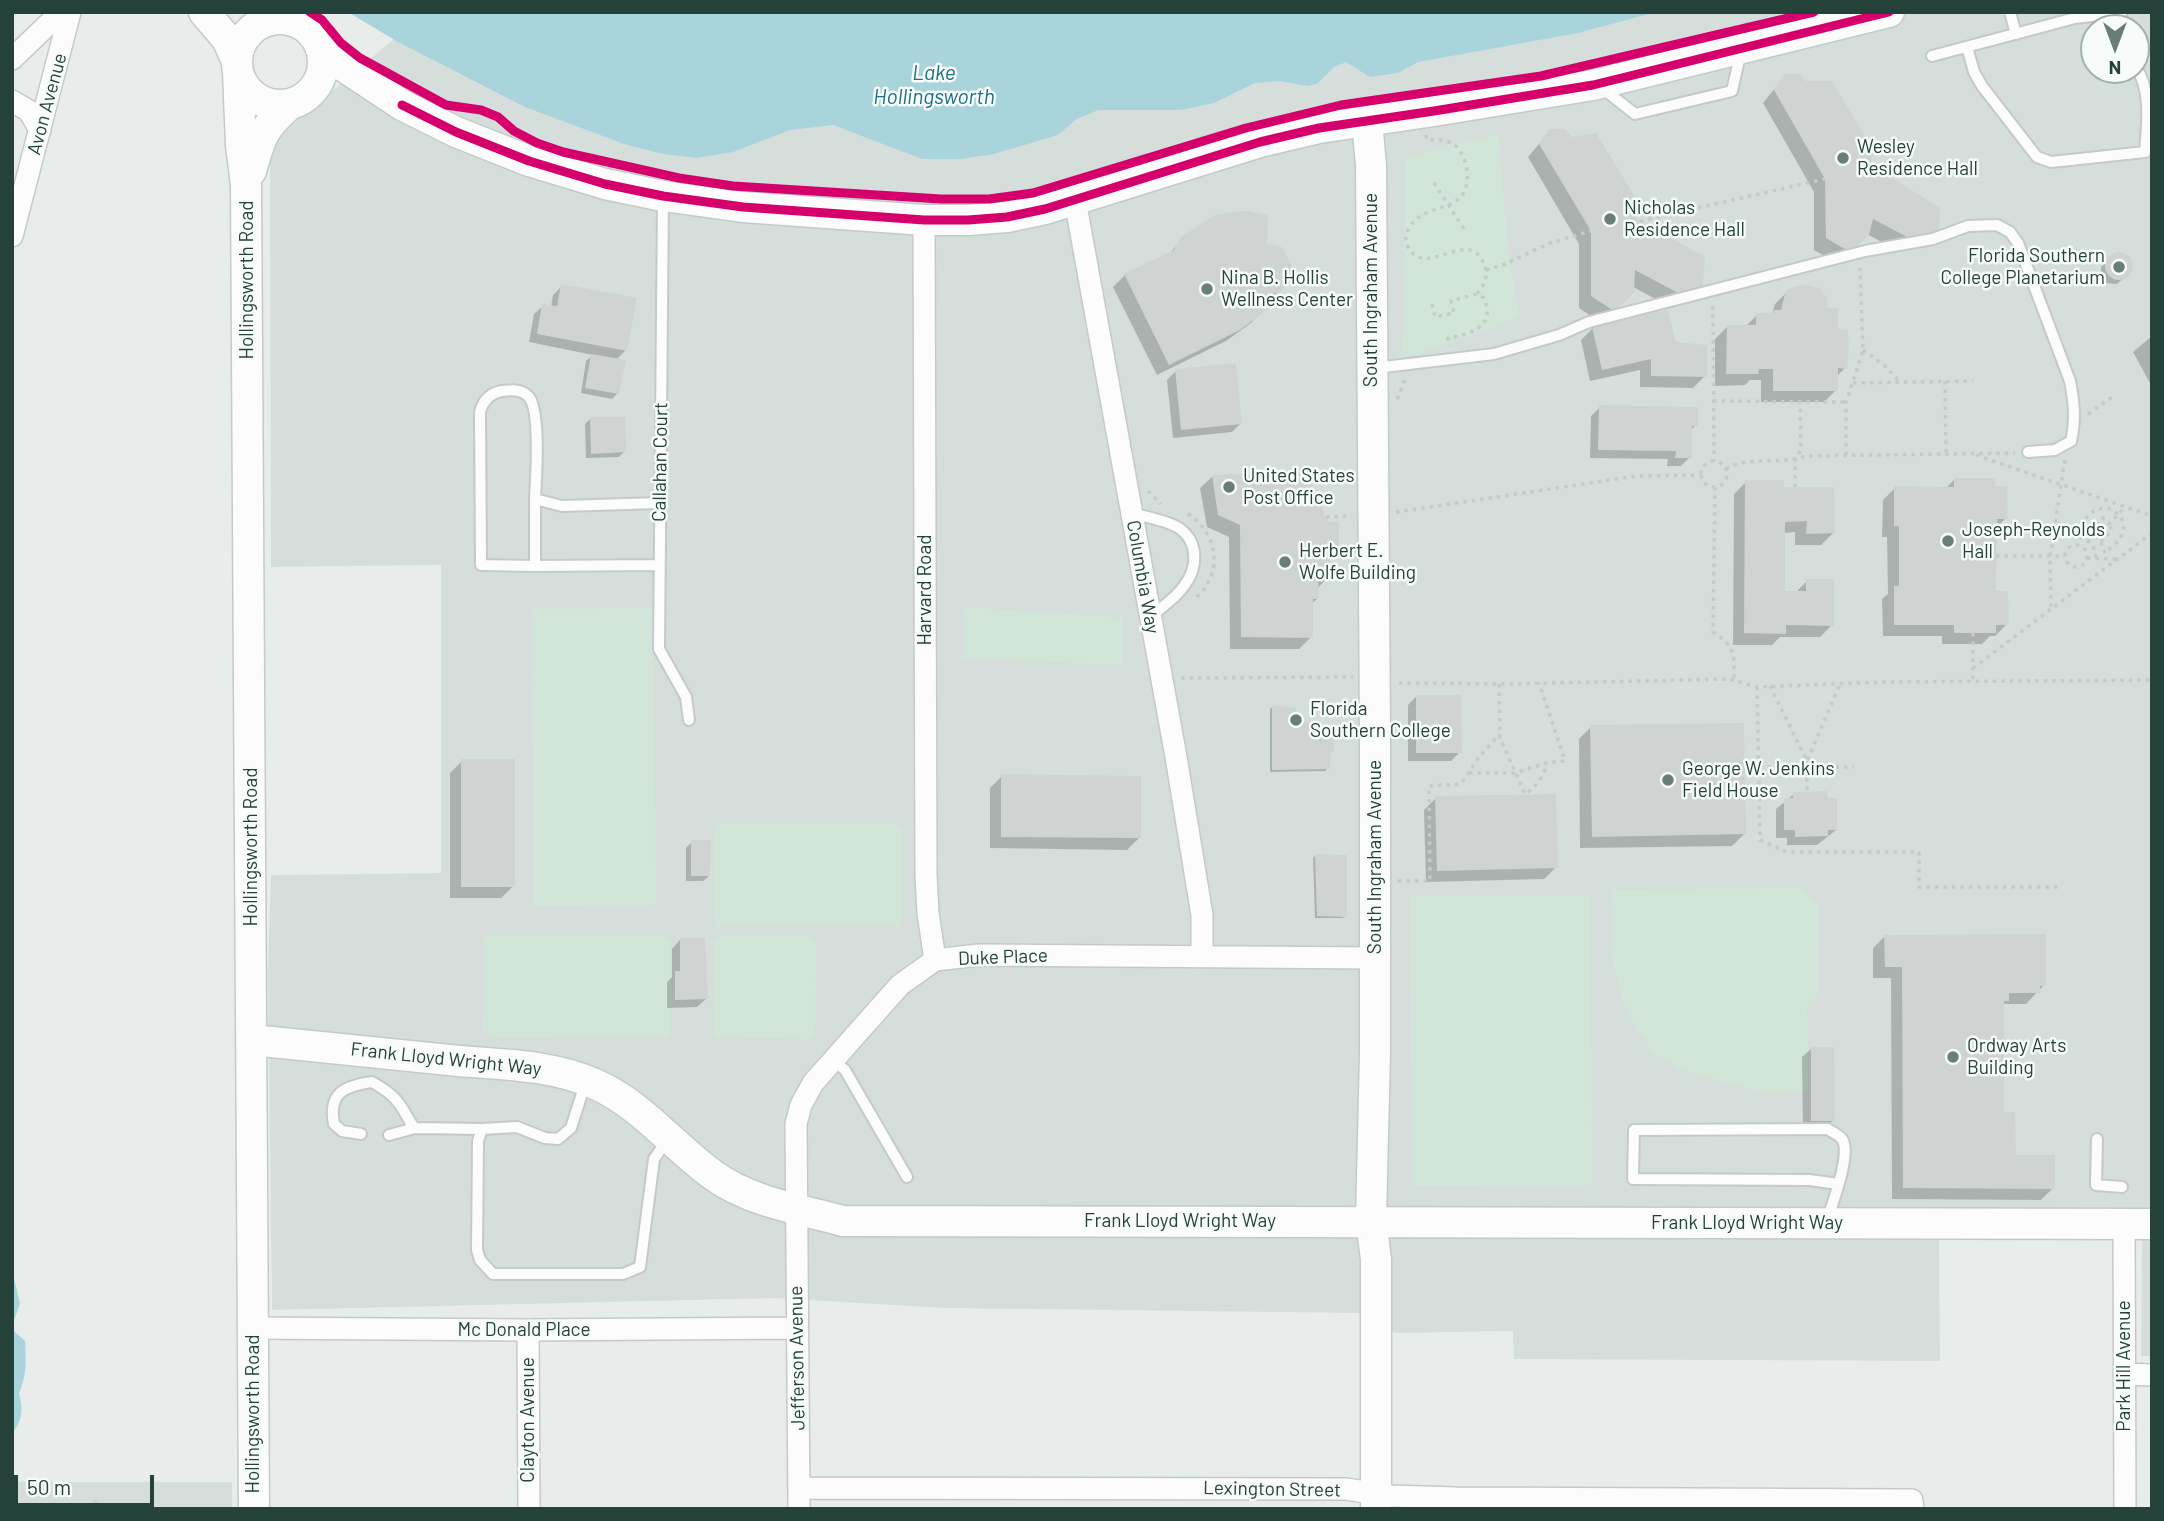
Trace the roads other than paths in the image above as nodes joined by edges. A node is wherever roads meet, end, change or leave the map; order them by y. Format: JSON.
{"nodes":[{"id":1,"x":61,"y":12,"type":"edge"},
{"id":2,"x":70,"y":12,"type":"edge"},
{"id":3,"x":204,"y":12,"type":"edge"},
{"id":4,"x":1889,"y":12,"type":"edge"},
{"id":5,"x":2010,"y":12,"type":"edge"},
{"id":6,"x":259,"y":16,"type":"edge"},
{"id":7,"x":2080,"y":17,"type":"edge"},
{"id":8,"x":2016,"y":34,"type":"junction"},
{"id":9,"x":1966,"y":47,"type":"junction"},
{"id":10,"x":1742,"y":48,"type":"junction"},
{"id":11,"x":322,"y":52,"type":"junction"},
{"id":12,"x":1932,"y":57,"type":"dead end"},
{"id":13,"x":12,"y":59,"type":"edge"},
{"id":14,"x":237,"y":66,"type":"junction"},
{"id":15,"x":1597,"y":84,"type":"junction"},
{"id":16,"x":2142,"y":84,"type":"edge"},
{"id":17,"x":300,"y":99,"type":"junction"},
{"id":18,"x":12,"y":101,"type":"edge"},
{"id":19,"x":402,"y":105,"type":"junction"},
{"id":20,"x":1367,"y":121,"type":"junction"},
{"id":21,"x":40,"y":130,"type":"junction"},
{"id":22,"x":246,"y":185,"type":"junction"},
{"id":23,"x":663,"y":196,"type":"junction"},
{"id":24,"x":1075,"y":200,"type":"junction"},
{"id":25,"x":924,"y":220,"type":"junction"},
{"id":26,"x":12,"y":236,"type":"edge"},
{"id":27,"x":1372,"y":369,"type":"junction"},
{"id":28,"x":2028,"y":452,"type":"road end"},
{"id":29,"x":535,"y":499,"type":"junction"},
{"id":30,"x":659,"y":503,"type":"junction"},
{"id":31,"x":1131,"y":513,"type":"junction"},
{"id":32,"x":659,"y":565,"type":"junction"},
{"id":33,"x":535,"y":566,"type":"junction"},
{"id":34,"x":1150,"y":617,"type":"junction"},
{"id":35,"x":689,"y":720,"type":"dead end"},
{"id":36,"x":1202,"y":956,"type":"junction"},
{"id":37,"x":1374,"y":958,"type":"junction"},
{"id":38,"x":935,"y":960,"type":"junction"},
{"id":39,"x":253,"y":1040,"type":"junction"},
{"id":40,"x":833,"y":1060,"type":"junction"},
{"id":41,"x":586,"y":1081,"type":"junction"},
{"id":42,"x":415,"y":1128,"type":"junction"},
{"id":43,"x":482,"y":1129,"type":"junction"},
{"id":44,"x":361,"y":1134,"type":"dead end"},
{"id":45,"x":389,"y":1135,"type":"dead end"},
{"id":46,"x":669,"y":1138,"type":"junction"},
{"id":47,"x":2097,"y":1139,"type":"dead end"},
{"id":48,"x":907,"y":1177,"type":"dead end"},
{"id":49,"x":1839,"y":1184,"type":"junction"},
{"id":50,"x":2122,"y":1186,"type":"dead end"},
{"id":51,"x":796,"y":1208,"type":"junction"},
{"id":52,"x":1371,"y":1222,"type":"junction"},
{"id":53,"x":1826,"y":1223,"type":"junction"},
{"id":54,"x":2138,"y":1224,"type":"edge"},
{"id":55,"x":253,"y":1328,"type":"junction"},
{"id":56,"x":796,"y":1328,"type":"junction"},
{"id":57,"x":528,"y":1330,"type":"junction"},
{"id":58,"x":2124,"y":1374,"type":"junction"},
{"id":59,"x":2152,"y":1375,"type":"edge"},
{"id":60,"x":799,"y":1498,"type":"edge"},
{"id":61,"x":1376,"y":1501,"type":"edge"},
{"id":62,"x":1913,"y":1504,"type":"edge"},
{"id":63,"x":254,"y":1509,"type":"edge"},
{"id":64,"x":529,"y":1509,"type":"edge"},
{"id":65,"x":2125,"y":1509,"type":"edge"}],
"edges":[{"from":1,"to":13,"type":"street"},
{"from":2,"to":21,"type":"street","name":"Avon Avenue"},
{"from":3,"to":14,"type":"street"},
{"from":4,"to":10,"type":"street"},
{"from":5,"to":8,"type":"lane"},
{"from":6,"to":11,"type":"street"},
{"from":6,"to":14,"type":"street"},
{"from":7,"to":8,"type":"lane"},
{"from":8,"to":9,"type":"lane"},
{"from":9,"to":12,"type":"lane"},
{"from":9,"to":16,"type":"lane"},
{"from":10,"to":15,"type":"street"},
{"from":10,"to":15,"type":"lane"},
{"from":11,"to":17,"type":"street"},
{"from":11,"to":19,"type":"street"},
{"from":14,"to":17,"type":"street"},
{"from":14,"to":22,"type":"street","name":"Hollingsworth Road"},
{"from":15,"to":20,"type":"street"},
{"from":17,"to":19,"type":"street"},
{"from":17,"to":22,"type":"street","name":"Hollingsworth Road"},
{"from":18,"to":21,"type":"street"},
{"from":19,"to":23,"type":"street"},
{"from":20,"to":24,"type":"street"},
{"from":20,"to":27,"type":"street","name":"South Ingraham Avenue"},
{"from":21,"to":26,"type":"street","name":"Avon Avenue"},
{"from":22,"to":39,"type":"street","name":"Hollingsworth Road"},
{"from":23,"to":25,"type":"street"},
{"from":23,"to":30,"type":"lane","name":"Callahan Court"},
{"from":24,"to":25,"type":"street"},
{"from":24,"to":31,"type":"street","name":"Columbia Way"},
{"from":25,"to":38,"type":"street","name":"Harvard Road"},
{"from":27,"to":28,"type":"lane"},
{"from":27,"to":37,"type":"street","name":"South Ingraham Avenue"},
{"from":29,"to":30,"type":"lane"},
{"from":29,"to":33,"type":"lane"},
{"from":29,"to":33,"type":"lane"},
{"from":30,"to":32,"type":"lane","name":"Callahan Court"},
{"from":31,"to":34,"type":"street","name":"Columbia Way"},
{"from":31,"to":34,"type":"lane"},
{"from":32,"to":33,"type":"lane"},
{"from":32,"to":35,"type":"lane","name":"Callahan Court"},
{"from":34,"to":36,"type":"street","name":"Columbia Way"},
{"from":36,"to":37,"type":"street","name":"Duke Place"},
{"from":36,"to":38,"type":"street","name":"Duke Place"},
{"from":37,"to":52,"type":"street","name":"South Ingraham Avenue"},
{"from":38,"to":40,"type":"street","name":"Duke Place"},
{"from":39,"to":41,"type":"street","name":"Frank Lloyd Wright Way"},
{"from":39,"to":55,"type":"street","name":"Hollingsworth Road"},
{"from":40,"to":48,"type":"lane"},
{"from":40,"to":51,"type":"street","name":"Duke Place"},
{"from":41,"to":43,"type":"lane"},
{"from":41,"to":46,"type":"street","name":"Frank Lloyd Wright Way"},
{"from":42,"to":43,"type":"lane"},
{"from":42,"to":44,"type":"lane"},
{"from":42,"to":45,"type":"lane"},
{"from":43,"to":46,"type":"lane"},
{"from":46,"to":51,"type":"street","name":"Frank Lloyd Wright Way"},
{"from":47,"to":50,"type":"lane"},
{"from":49,"to":49,"type":"lane"},
{"from":49,"to":53,"type":"lane"},
{"from":51,"to":52,"type":"street","name":"Frank Lloyd Wright Way"},
{"from":51,"to":56,"type":"street","name":"Jefferson Avenue"},
{"from":52,"to":53,"type":"street","name":"Frank Lloyd Wright Way"},
{"from":52,"to":61,"type":"street","name":"South Ingraham Avenue"},
{"from":53,"to":54,"type":"street","name":"Frank Lloyd Wright Way"},
{"from":54,"to":58,"type":"street","name":"Park Hill Avenue"},
{"from":55,"to":57,"type":"street","name":"Mc Donald Place"},
{"from":55,"to":63,"type":"street","name":"Hollingsworth Road"},
{"from":56,"to":57,"type":"street","name":"Mc Donald Place"},
{"from":56,"to":60,"type":"street","name":"Jefferson Avenue"},
{"from":57,"to":64,"type":"street","name":"Clayton Avenue"},
{"from":58,"to":59,"type":"street"},
{"from":58,"to":65,"type":"street","name":"Park Hill Avenue"},
{"from":60,"to":61,"type":"street","name":"Lexington Street"},
{"from":61,"to":62,"type":"street","name":"Lexington Street"}]}
